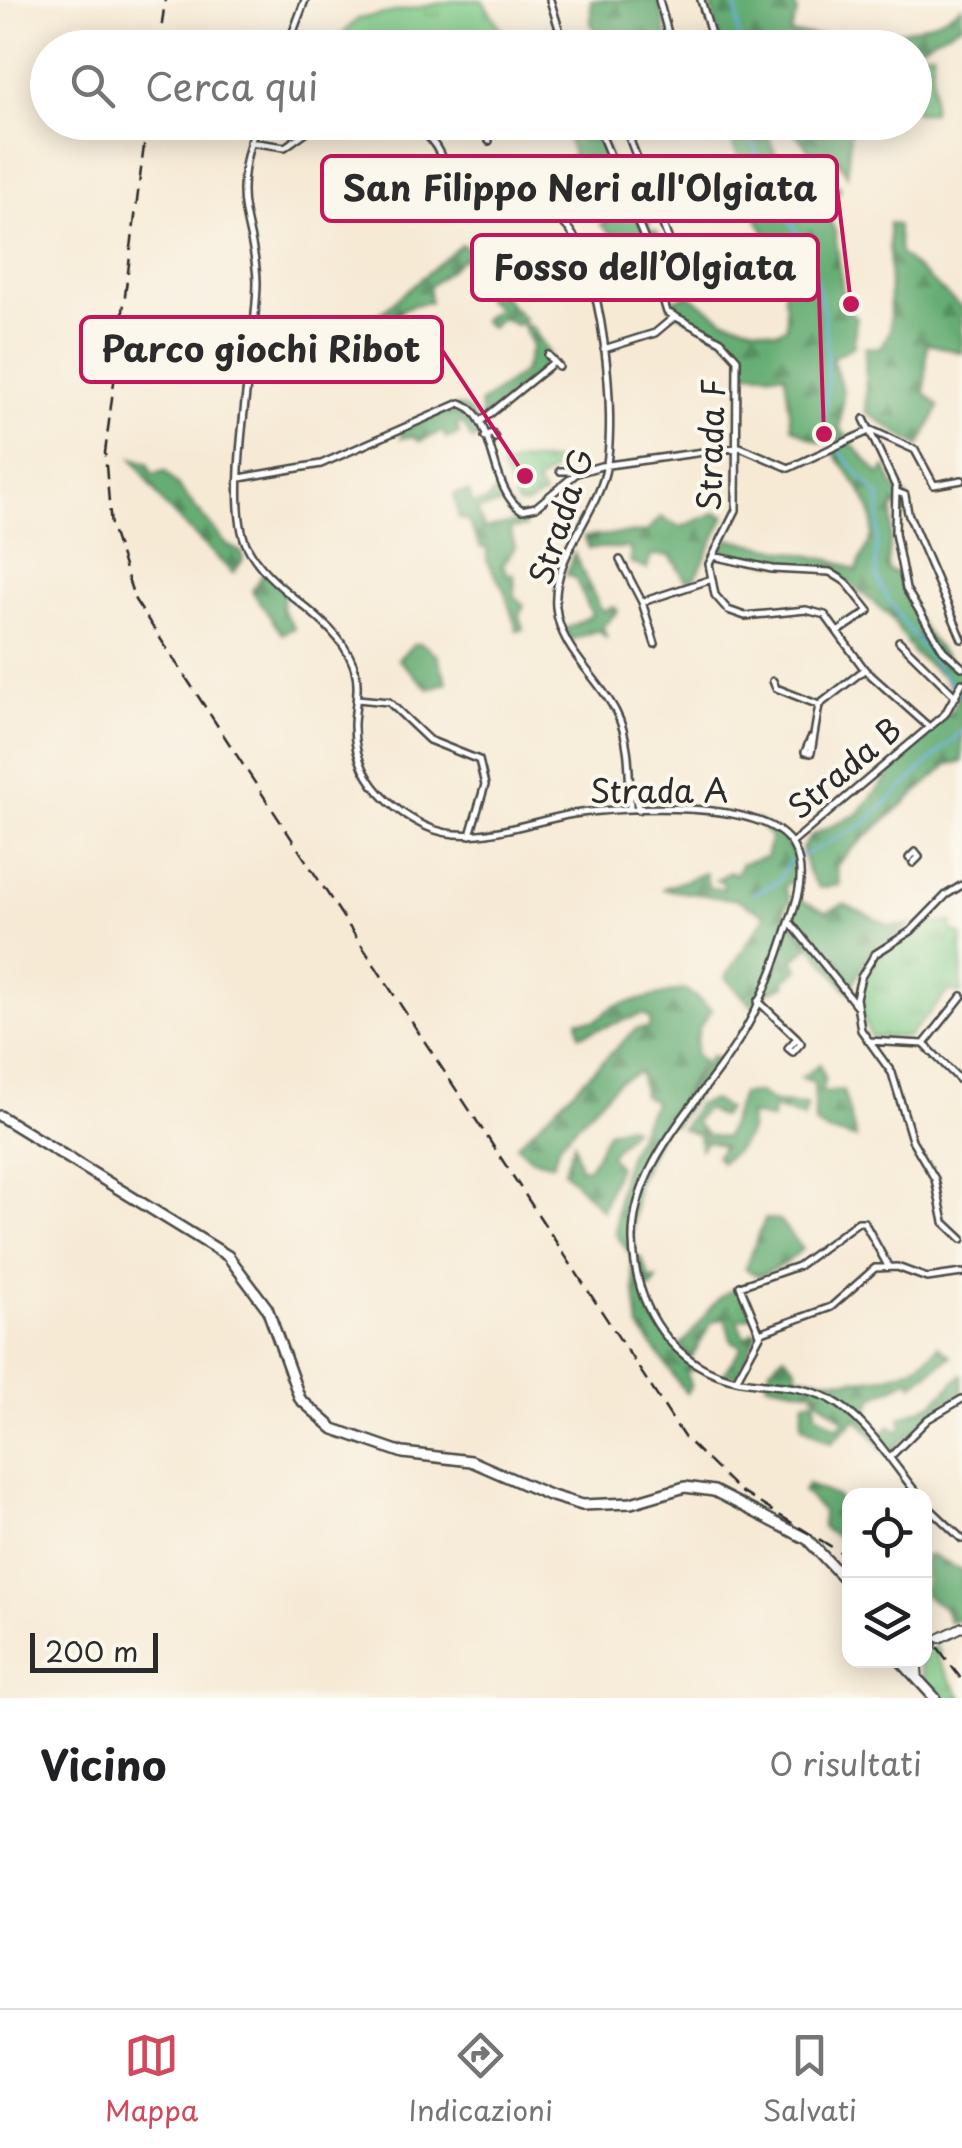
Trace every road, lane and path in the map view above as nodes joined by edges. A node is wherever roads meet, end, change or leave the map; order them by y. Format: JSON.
{"nodes":[{"id":1,"x":306,"y":0,"type":"edge"},
{"id":2,"x":550,"y":0,"type":"edge"},
{"id":3,"x":659,"y":0,"type":"edge"},
{"id":4,"x":701,"y":0,"type":"edge"},
{"id":5,"x":294,"y":30,"type":"edge"},
{"id":6,"x":559,"y":30,"type":"edge"},
{"id":7,"x":667,"y":30,"type":"edge"},
{"id":8,"x":710,"y":30,"type":"edge"},
{"id":9,"x":295,"y":140,"type":"edge"},
{"id":10,"x":431,"y":140,"type":"edge"},
{"id":11,"x":603,"y":140,"type":"edge"},
{"id":12,"x":629,"y":140,"type":"edge"},
{"id":13,"x":250,"y":142,"type":"joint"},
{"id":14,"x":657,"y":287,"type":"junction"},
{"id":15,"x":672,"y":318,"type":"junction"},
{"id":16,"x":604,"y":349,"type":"junction"},
{"id":17,"x":548,"y":355,"type":"dead end"},
{"id":18,"x":864,"y":419,"type":"dead end"},
{"id":19,"x":480,"y":422,"type":"junction"},
{"id":20,"x":868,"y":430,"type":"junction"},
{"id":21,"x":485,"y":437,"type":"junction"},
{"id":22,"x":496,"y":438,"type":"dead end"},
{"id":23,"x":893,"y":438,"type":"junction"},
{"id":24,"x":876,"y":445,"type":"junction"},
{"id":25,"x":736,"y":447,"type":"junction"},
{"id":26,"x":502,"y":454,"type":"dead end"},
{"id":27,"x":494,"y":461,"type":"junction"},
{"id":28,"x":607,"y":466,"type":"junction"},
{"id":29,"x":560,"y":471,"type":"dead end"},
{"id":30,"x":582,"y":471,"type":"junction"},
{"id":31,"x":240,"y":478,"type":"junction"},
{"id":32,"x":962,"y":480,"type":"edge"},
{"id":33,"x":897,"y":492,"type":"junction"},
{"id":34,"x":714,"y":556,"type":"junction"},
{"id":35,"x":620,"y":560,"type":"dead end"},
{"id":36,"x":709,"y":580,"type":"junction"},
{"id":37,"x":642,"y":602,"type":"junction"},
{"id":38,"x":839,"y":631,"type":"junction"},
{"id":39,"x":962,"y":639,"type":"edge"},
{"id":40,"x":899,"y":641,"type":"dead end"},
{"id":41,"x":655,"y":644,"type":"dead end"},
{"id":42,"x":962,"y":666,"type":"edge"},
{"id":43,"x":865,"y":670,"type":"junction"},
{"id":44,"x":773,"y":681,"type":"dead end"},
{"id":45,"x":959,"y":691,"type":"edge"},
{"id":46,"x":357,"y":699,"type":"junction"},
{"id":47,"x":819,"y":704,"type":"junction"},
{"id":48,"x":929,"y":727,"type":"junction"},
{"id":49,"x":814,"y":736,"type":"dead end"},
{"id":50,"x":630,"y":782,"type":"junction"},
{"id":51,"x":630,"y":810,"type":"junction"},
{"id":52,"x":639,"y":810,"type":"junction"},
{"id":53,"x":470,"y":835,"type":"junction"},
{"id":54,"x":792,"y":843,"type":"junction"},
{"id":55,"x":962,"y":885,"type":"edge"},
{"id":56,"x":790,"y":922,"type":"junction"},
{"id":57,"x":962,"y":996,"type":"edge"},
{"id":58,"x":758,"y":1001,"type":"junction"},
{"id":59,"x":856,"y":1006,"type":"junction"},
{"id":60,"x":796,"y":1038,"type":"dead end"},
{"id":61,"x":868,"y":1041,"type":"junction"},
{"id":62,"x":924,"y":1044,"type":"junction"},
{"id":63,"x":962,"y":1082,"type":"edge"},
{"id":64,"x":0,"y":1116,"type":"edge"},
{"id":65,"x":962,"y":1240,"type":"edge"},
{"id":66,"x":888,"y":1266,"type":"junction"},
{"id":67,"x":962,"y":1273,"type":"edge"},
{"id":68,"x":760,"y":1334,"type":"junction"},
{"id":69,"x":736,"y":1380,"type":"junction"},
{"id":70,"x":962,"y":1399,"type":"edge"},
{"id":71,"x":888,"y":1458,"type":"junction"},
{"id":72,"x":912,"y":1488,"type":"edge"},
{"id":73,"x":932,"y":1510,"type":"edge"},
{"id":74,"x":962,"y":1538,"type":"edge"},
{"id":75,"x":843,"y":1578,"type":"edge"},
{"id":76,"x":962,"y":1627,"type":"edge"},
{"id":77,"x":932,"y":1644,"type":"edge"},
{"id":78,"x":910,"y":1668,"type":"edge"},
{"id":79,"x":935,"y":1698,"type":"edge"}],
"edges":[{"from":1,"to":5,"type":"street"},
{"from":2,"to":6,"type":"street"},
{"from":3,"to":7,"type":"street"},
{"from":4,"to":8,"type":"street"},
{"from":9,"to":13,"type":"street"},
{"from":10,"to":16,"type":"street","name":"Strada G"},
{"from":11,"to":14,"type":"street"},
{"from":12,"to":14,"type":"street"},
{"from":13,"to":31,"type":"street","name":"Strada A"},
{"from":14,"to":15,"type":"street"},
{"from":15,"to":16,"type":"street"},
{"from":15,"to":25,"type":"street","name":"Strada F"},
{"from":16,"to":28,"type":"street","name":"Strada G"},
{"from":17,"to":19,"type":"street"},
{"from":18,"to":20,"type":"street"},
{"from":19,"to":21,"type":"street"},
{"from":19,"to":31,"type":"street"},
{"from":20,"to":23,"type":"street"},
{"from":20,"to":24,"type":"street"},
{"from":20,"to":25,"type":"street"},
{"from":21,"to":22,"type":"street"},
{"from":21,"to":27,"type":"street"},
{"from":23,"to":24,"type":"street"},
{"from":23,"to":32,"type":"street"},
{"from":24,"to":33,"type":"street"},
{"from":25,"to":28,"type":"street"},
{"from":25,"to":34,"type":"street","name":"Strada F"},
{"from":26,"to":27,"type":"street"},
{"from":27,"to":30,"type":"street"},
{"from":28,"to":30,"type":"street"},
{"from":28,"to":50,"type":"street","name":"Strada G"},
{"from":29,"to":30,"type":"street"},
{"from":31,"to":46,"type":"street","name":"Strada A"},
{"from":33,"to":39,"type":"street"},
{"from":33,"to":42,"type":"street"},
{"from":34,"to":36,"type":"street","name":"Strada F"},
{"from":34,"to":38,"type":"street"},
{"from":35,"to":37,"type":"street"},
{"from":36,"to":37,"type":"street"},
{"from":36,"to":38,"type":"street"},
{"from":37,"to":41,"type":"street"},
{"from":38,"to":43,"type":"street"},
{"from":40,"to":45,"type":"street"},
{"from":43,"to":47,"type":"street"},
{"from":43,"to":48,"type":"street"},
{"from":44,"to":47,"type":"street"},
{"from":45,"to":48,"type":"street","name":"Strada B"},
{"from":46,"to":53,"type":"street","name":"Strada A"},
{"from":46,"to":53,"type":"street"},
{"from":47,"to":49,"type":"street"},
{"from":48,"to":54,"type":"street","name":"Strada B"},
{"from":50,"to":51,"type":"street","name":"Strada G"},
{"from":50,"to":52,"type":"street","name":"Strada G"},
{"from":51,"to":52,"type":"street","name":"Strada A"},
{"from":51,"to":53,"type":"street","name":"Strada A"},
{"from":52,"to":54,"type":"street","name":"Strada A"},
{"from":54,"to":56,"type":"street"},
{"from":55,"to":59,"type":"street"},
{"from":56,"to":58,"type":"street"},
{"from":56,"to":59,"type":"street"},
{"from":57,"to":62,"type":"street"},
{"from":58,"to":60,"type":"street"},
{"from":58,"to":69,"type":"street"},
{"from":59,"to":61,"type":"street"},
{"from":61,"to":62,"type":"street"},
{"from":61,"to":65,"type":"street"},
{"from":62,"to":63,"type":"street"},
{"from":64,"to":75,"type":"main road"},
{"from":66,"to":67,"type":"street"},
{"from":66,"to":68,"type":"street"},
{"from":66,"to":68,"type":"street"},
{"from":68,"to":69,"type":"street"},
{"from":69,"to":71,"type":"street"},
{"from":70,"to":71,"type":"street"},
{"from":71,"to":72,"type":"street"},
{"from":73,"to":74,"type":"street"},
{"from":76,"to":77,"type":"street"},
{"from":78,"to":79,"type":"main road"}]}
